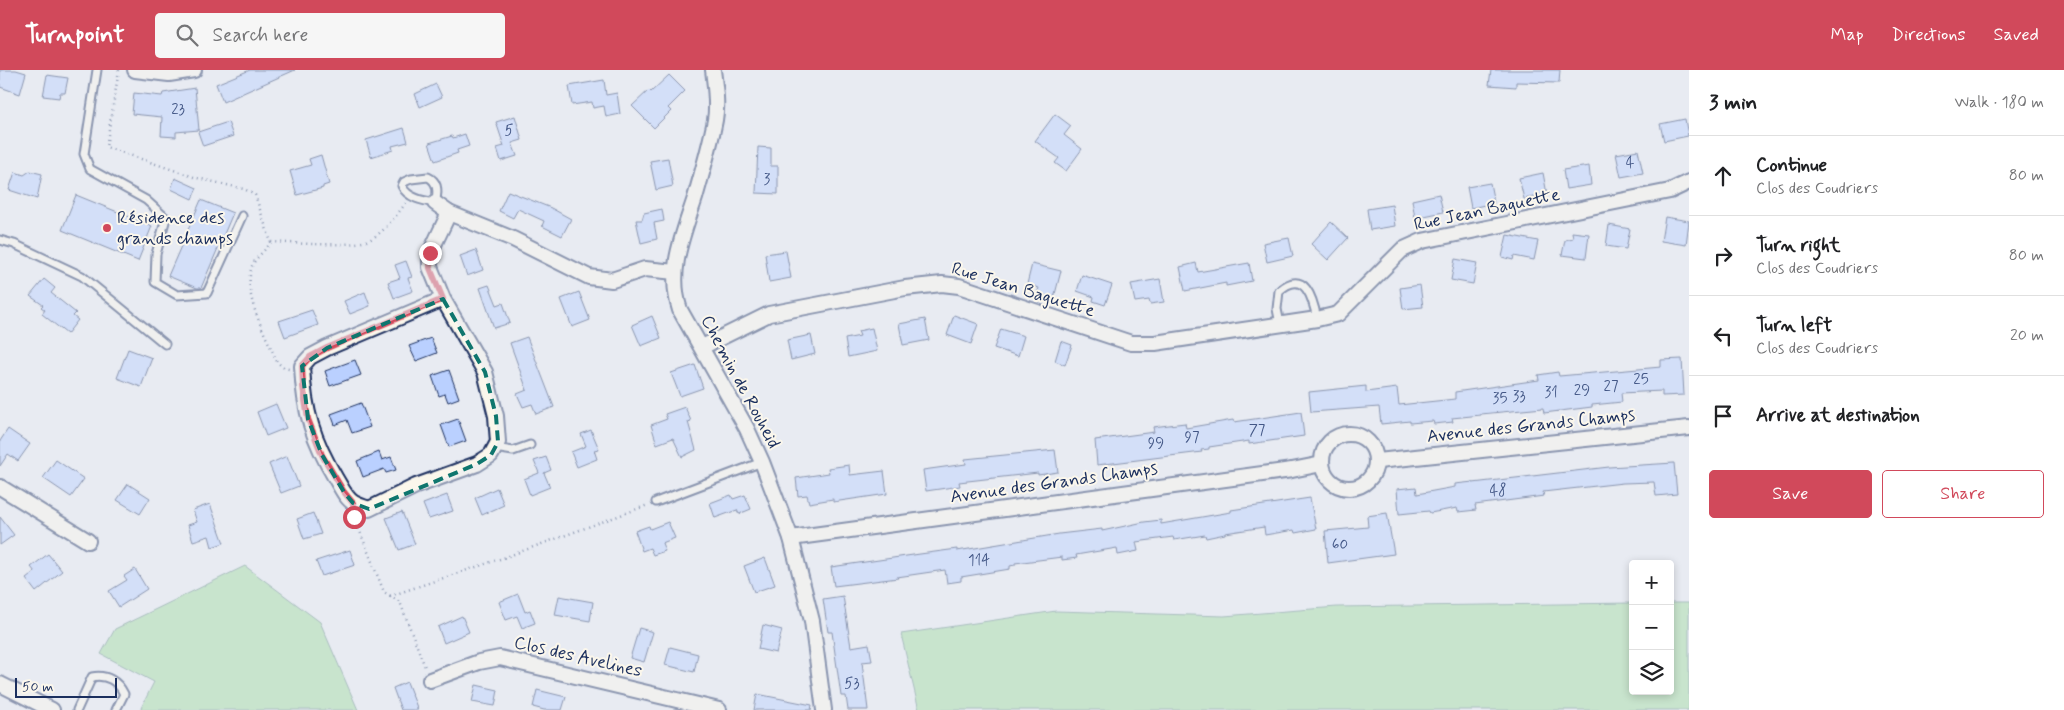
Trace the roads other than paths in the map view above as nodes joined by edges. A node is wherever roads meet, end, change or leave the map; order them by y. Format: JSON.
{"nodes":[{"id":1,"x":97,"y":70,"type":"edge"},
{"id":2,"x":134,"y":70,"type":"edge"},
{"id":3,"x":194,"y":70,"type":"edge"},
{"id":4,"x":713,"y":70,"type":"edge"},
{"id":5,"x":1689,"y":182,"type":"edge"},
{"id":6,"x":435,"y":203,"type":"junction"},
{"id":7,"x":449,"y":213,"type":"junction"},
{"id":8,"x":242,"y":216,"type":"dead end"},
{"id":9,"x":0,"y":240,"type":"edge"},
{"id":10,"x":675,"y":272,"type":"junction"},
{"id":11,"x":443,"y":299,"type":"junction"},
{"id":12,"x":1317,"y":319,"type":"junction"},
{"id":13,"x":1280,"y":324,"type":"junction"},
{"id":14,"x":165,"y":344,"type":"dead end"},
{"id":15,"x":702,"y":347,"type":"junction"},
{"id":16,"x":1689,"y":428,"type":"edge"},
{"id":17,"x":530,"y":445,"type":"dead end"},
{"id":18,"x":495,"y":448,"type":"junction"},
{"id":19,"x":1378,"y":461,"type":"junction"},
{"id":20,"x":762,"y":462,"type":"junction"},
{"id":21,"x":1322,"y":464,"type":"junction"},
{"id":22,"x":0,"y":487,"type":"edge"},
{"id":23,"x":656,"y":502,"type":"road end"},
{"id":24,"x":791,"y":538,"type":"junction"},
{"id":25,"x":88,"y":541,"type":"dead end"},
{"id":26,"x":430,"y":680,"type":"road end"},
{"id":27,"x":0,"y":684,"type":"edge"},
{"id":28,"x":52,"y":710,"type":"edge"},
{"id":29,"x":76,"y":710,"type":"edge"},
{"id":30,"x":116,"y":710,"type":"edge"},
{"id":31,"x":719,"y":710,"type":"edge"},
{"id":32,"x":824,"y":710,"type":"edge"}],
"edges":[{"from":1,"to":8,"type":"lane"},
{"from":2,"to":3,"type":"street"},
{"from":4,"to":10,"type":"street","name":"Chemin de Rouheid"},
{"from":5,"to":12,"type":"street","name":"Rue Jean Baguette"},
{"from":6,"to":6,"type":"lane"},
{"from":6,"to":7,"type":"street"},
{"from":7,"to":10,"type":"street"},
{"from":7,"to":11,"type":"street"},
{"from":9,"to":14,"type":"lane"},
{"from":10,"to":15,"type":"street","name":"Chemin de Rouheid"},
{"from":11,"to":18,"type":"street"},
{"from":11,"to":18,"type":"street"},
{"from":12,"to":13,"type":"street","name":"Rue Jean Baguette"},
{"from":12,"to":13,"type":"lane"},
{"from":13,"to":15,"type":"street","name":"Rue Jean Baguette"},
{"from":15,"to":20,"type":"street","name":"Chemin de Rouheid"},
{"from":16,"to":19,"type":"street","name":"Avenue des Grands Champs"},
{"from":17,"to":18,"type":"lane"},
{"from":19,"to":21,"type":"street"},
{"from":19,"to":21,"type":"street"},
{"from":20,"to":23,"type":"lane"},
{"from":20,"to":24,"type":"street","name":"Chemin de Rouheid"},
{"from":21,"to":24,"type":"street","name":"Avenue des Grands Champs"},
{"from":22,"to":25,"type":"street"},
{"from":24,"to":32,"type":"street","name":"Chemin de Rouheid"},
{"from":26,"to":31,"type":"street","name":"Clos des Avelines"},
{"from":27,"to":28,"type":"street"},
{"from":29,"to":30,"type":"lane"}]}
